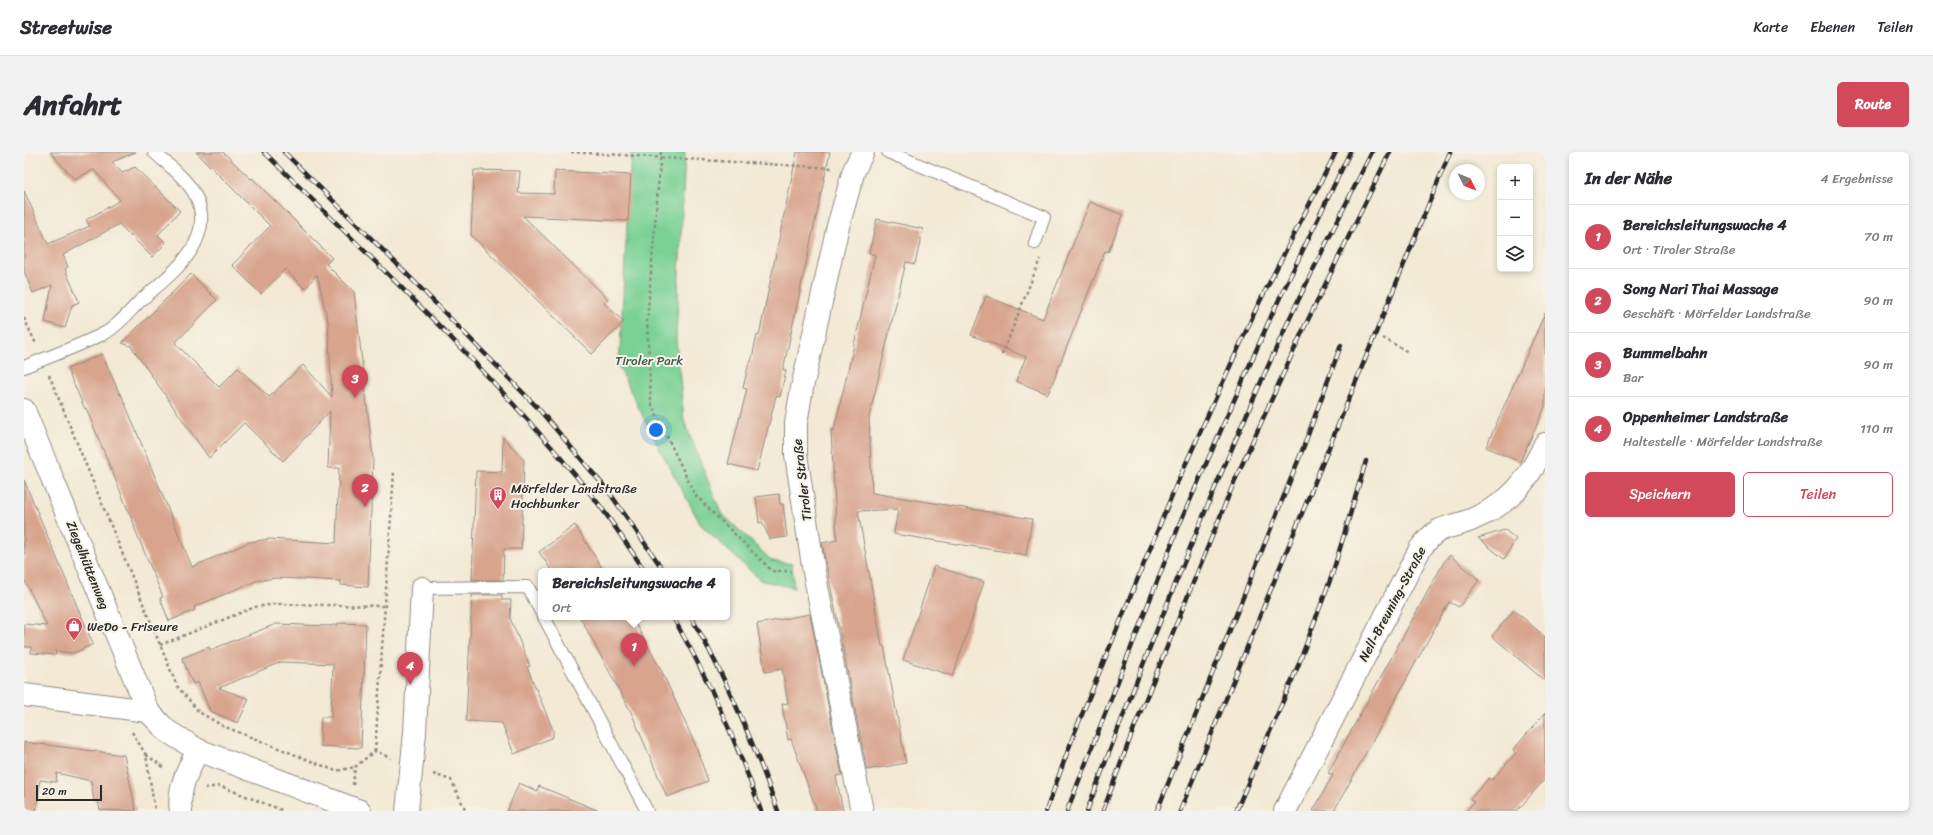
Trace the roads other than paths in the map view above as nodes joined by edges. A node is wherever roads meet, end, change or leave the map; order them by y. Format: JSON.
{"nodes":[{"id":1,"x":154,"y":152,"type":"edge"},
{"id":2,"x":888,"y":152,"type":"edge"},
{"id":3,"x":858,"y":161,"type":"edge"},
{"id":4,"x":1035,"y":243,"type":"road end"},
{"id":5,"x":24,"y":368,"type":"edge"},
{"id":6,"x":24,"y":410,"type":"edge"},
{"id":7,"x":1545,"y":444,"type":"edge"},
{"id":8,"x":422,"y":588,"type":"joint"},
{"id":9,"x":538,"y":606,"type":"edge"},
{"id":10,"x":546,"y":620,"type":"edge"},
{"id":11,"x":24,"y":695,"type":"edge"},
{"id":12,"x":148,"y":711,"type":"junction"},
{"id":13,"x":198,"y":750,"type":"junction"},
{"id":14,"x":180,"y":807,"type":"edge"},
{"id":15,"x":360,"y":811,"type":"edge"},
{"id":16,"x":407,"y":811,"type":"edge"},
{"id":17,"x":647,"y":811,"type":"edge"},
{"id":18,"x":862,"y":811,"type":"edge"},
{"id":19,"x":1285,"y":811,"type":"edge"}],
"edges":[{"from":1,"to":5,"type":"lane"},
{"from":2,"to":4,"type":"lane"},
{"from":3,"to":18,"type":"street","name":"Tiroler Straße"},
{"from":6,"to":12,"type":"street","name":"Ziegelhüttenweg"},
{"from":7,"to":19,"type":"street","name":"Nell-Breuning-Straße"},
{"from":8,"to":9,"type":"lane"},
{"from":8,"to":16,"type":"street"},
{"from":10,"to":17,"type":"lane"},
{"from":11,"to":12,"type":"street"},
{"from":12,"to":13,"type":"street","name":"Ziegelhüttenweg"},
{"from":13,"to":14,"type":"street"},
{"from":13,"to":15,"type":"street","name":"Ziegelhüttenweg"}]}
